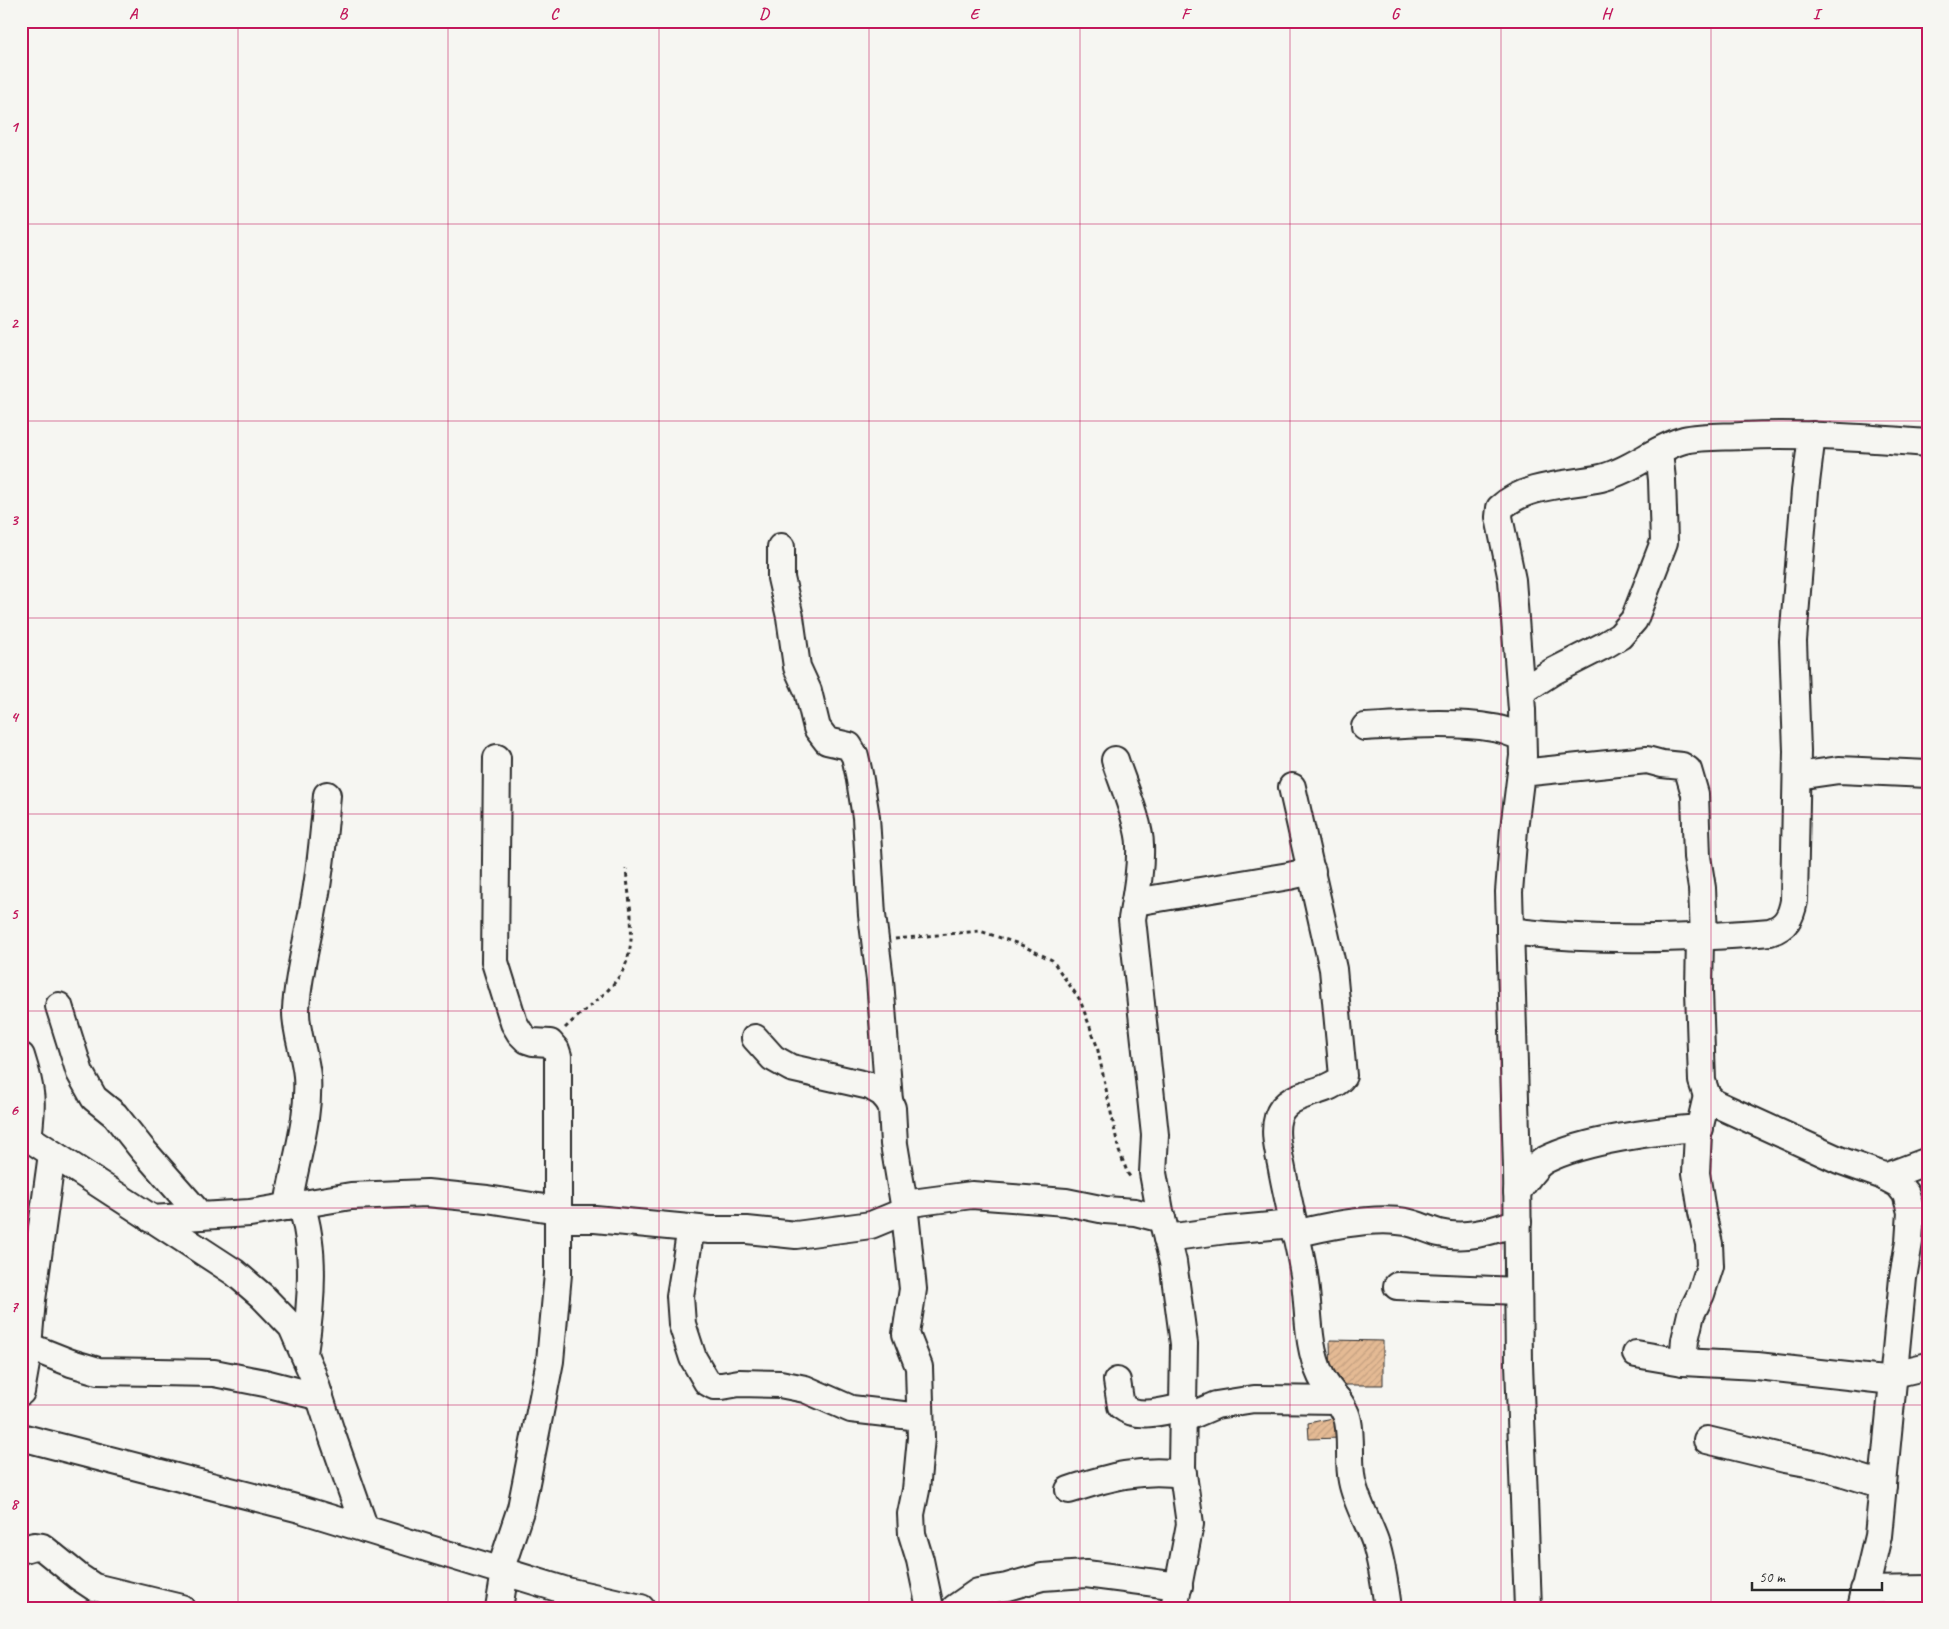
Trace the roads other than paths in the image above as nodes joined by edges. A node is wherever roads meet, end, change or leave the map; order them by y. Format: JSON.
{"nodes":[{"id":1,"x":1812,"y":435,"type":"junction"},
{"id":2,"x":1928,"y":443,"type":"edge"},
{"id":3,"x":1659,"y":451,"type":"junction"},
{"id":4,"x":781,"y":547,"type":"dead end"},
{"id":5,"x":1521,"y":692,"type":"junction"},
{"id":6,"x":1365,"y":727,"type":"dead end"},
{"id":7,"x":1522,"y":737,"type":"junction"},
{"id":8,"x":496,"y":758,"type":"dead end"},
{"id":9,"x":1115,"y":760,"type":"dead end"},
{"id":10,"x":1520,"y":773,"type":"junction"},
{"id":11,"x":1928,"y":774,"type":"edge"},
{"id":12,"x":1797,"y":776,"type":"junction"},
{"id":13,"x":1292,"y":788,"type":"dead end"},
{"id":14,"x":327,"y":795,"type":"dead end"},
{"id":15,"x":1312,"y":871,"type":"junction"},
{"id":16,"x":1135,"y":902,"type":"junction"},
{"id":17,"x":1510,"y":932,"type":"junction"},
{"id":18,"x":1702,"y":938,"type":"junction"},
{"id":19,"x":59,"y":1006,"type":"dead end"},
{"id":20,"x":755,"y":1038,"type":"dead end"},
{"id":21,"x":21,"y":1056,"type":"edge"},
{"id":22,"x":1707,"y":1096,"type":"junction"},
{"id":23,"x":889,"y":1101,"type":"junction"},
{"id":24,"x":1700,"y":1128,"type":"junction"},
{"id":25,"x":25,"y":1136,"type":"edge"},
{"id":26,"x":52,"y":1154,"type":"junction"},
{"id":27,"x":1928,"y":1161,"type":"edge"},
{"id":28,"x":1884,"y":1177,"type":"junction"},
{"id":29,"x":1517,"y":1192,"type":"junction"},
{"id":30,"x":295,"y":1206,"type":"junction"},
{"id":31,"x":905,"y":1207,"type":"junction"},
{"id":32,"x":558,"y":1215,"type":"junction"},
{"id":33,"x":201,"y":1216,"type":"junction"},
{"id":34,"x":151,"y":1219,"type":"junction"},
{"id":35,"x":1518,"y":1222,"type":"junction"},
{"id":36,"x":691,"y":1228,"type":"junction"},
{"id":37,"x":1164,"y":1229,"type":"junction"},
{"id":38,"x":1294,"y":1229,"type":"junction"},
{"id":39,"x":1396,"y":1286,"type":"dead end"},
{"id":40,"x":1518,"y":1291,"type":"junction"},
{"id":41,"x":28,"y":1346,"type":"junction"},
{"id":42,"x":304,"y":1353,"type":"junction"},
{"id":43,"x":1636,"y":1354,"type":"dead end"},
{"id":44,"x":1683,"y":1362,"type":"junction"},
{"id":45,"x":1928,"y":1366,"type":"edge"},
{"id":46,"x":1894,"y":1378,"type":"junction"},
{"id":47,"x":1117,"y":1381,"type":"dead end"},
{"id":48,"x":21,"y":1392,"type":"edge"},
{"id":49,"x":320,"y":1397,"type":"junction"},
{"id":50,"x":1338,"y":1400,"type":"junction"},
{"id":51,"x":1183,"y":1413,"type":"junction"},
{"id":52,"x":920,"y":1417,"type":"junction"},
{"id":53,"x":21,"y":1438,"type":"edge"},
{"id":54,"x":1707,"y":1440,"type":"dead end"},
{"id":55,"x":1183,"y":1474,"type":"junction"},
{"id":56,"x":1883,"y":1485,"type":"junction"},
{"id":57,"x":1069,"y":1490,"type":"dead end"},
{"id":58,"x":366,"y":1529,"type":"junction"},
{"id":59,"x":21,"y":1550,"type":"edge"},
{"id":60,"x":502,"y":1572,"type":"junction"},
{"id":61,"x":1928,"y":1589,"type":"edge"},
{"id":62,"x":1177,"y":1597,"type":"edge"},
{"id":63,"x":1862,"y":1599,"type":"edge"},
{"id":64,"x":634,"y":1607,"type":"edge"},
{"id":65,"x":181,"y":1608,"type":"edge"},
{"id":66,"x":499,"y":1608,"type":"edge"},
{"id":67,"x":930,"y":1608,"type":"edge"},
{"id":68,"x":955,"y":1608,"type":"edge"},
{"id":69,"x":1388,"y":1608,"type":"edge"},
{"id":70,"x":1528,"y":1608,"type":"edge"}],
"edges":[{"from":1,"to":2,"type":"street"},
{"from":1,"to":3,"type":"street"},
{"from":1,"to":12,"type":"street"},
{"from":3,"to":5,"type":"street"},
{"from":3,"to":5,"type":"street"},
{"from":4,"to":23,"type":"street"},
{"from":5,"to":7,"type":"street"},
{"from":6,"to":7,"type":"street"},
{"from":7,"to":10,"type":"street"},
{"from":8,"to":32,"type":"street"},
{"from":9,"to":16,"type":"street"},
{"from":10,"to":17,"type":"street"},
{"from":10,"to":18,"type":"street"},
{"from":11,"to":12,"type":"street"},
{"from":12,"to":18,"type":"street"},
{"from":13,"to":15,"type":"street"},
{"from":14,"to":30,"type":"street"},
{"from":15,"to":16,"type":"street"},
{"from":15,"to":38,"type":"street"},
{"from":16,"to":37,"type":"street"},
{"from":17,"to":18,"type":"street"},
{"from":17,"to":29,"type":"street"},
{"from":18,"to":22,"type":"street"},
{"from":19,"to":33,"type":"street"},
{"from":20,"to":23,"type":"street"},
{"from":21,"to":25,"type":"street"},
{"from":22,"to":24,"type":"street"},
{"from":22,"to":28,"type":"street"},
{"from":23,"to":31,"type":"street"},
{"from":24,"to":29,"type":"street"},
{"from":24,"to":44,"type":"street"},
{"from":25,"to":26,"type":"street"},
{"from":26,"to":34,"type":"street"},
{"from":26,"to":41,"type":"street"},
{"from":27,"to":28,"type":"street"},
{"from":28,"to":46,"type":"street"},
{"from":29,"to":35,"type":"street"},
{"from":30,"to":32,"type":"street"},
{"from":30,"to":33,"type":"street"},
{"from":30,"to":42,"type":"street"},
{"from":31,"to":36,"type":"street"},
{"from":31,"to":37,"type":"street"},
{"from":31,"to":52,"type":"street"},
{"from":32,"to":36,"type":"street"},
{"from":32,"to":60,"type":"street"},
{"from":33,"to":34,"type":"street"},
{"from":34,"to":42,"type":"street"},
{"from":35,"to":38,"type":"street"},
{"from":35,"to":40,"type":"street"},
{"from":36,"to":52,"type":"street"},
{"from":37,"to":38,"type":"street"},
{"from":37,"to":51,"type":"street"},
{"from":38,"to":50,"type":"street"},
{"from":39,"to":40,"type":"street"},
{"from":40,"to":70,"type":"street"},
{"from":41,"to":48,"type":"street"},
{"from":41,"to":49,"type":"street"},
{"from":42,"to":49,"type":"street"},
{"from":43,"to":44,"type":"street"},
{"from":44,"to":46,"type":"street"},
{"from":45,"to":46,"type":"street"},
{"from":46,"to":56,"type":"street"},
{"from":47,"to":51,"type":"street"},
{"from":49,"to":58,"type":"street"},
{"from":50,"to":51,"type":"street"},
{"from":50,"to":69,"type":"street"},
{"from":51,"to":55,"type":"street"},
{"from":52,"to":67,"type":"street"},
{"from":53,"to":58,"type":"street"},
{"from":54,"to":56,"type":"street"},
{"from":55,"to":57,"type":"street"},
{"from":55,"to":62,"type":"street"},
{"from":56,"to":63,"type":"street"},
{"from":58,"to":60,"type":"street"},
{"from":59,"to":65,"type":"street"},
{"from":60,"to":64,"type":"street"},
{"from":60,"to":66,"type":"street"},
{"from":61,"to":63,"type":"street"},
{"from":62,"to":68,"type":"street"}]}
